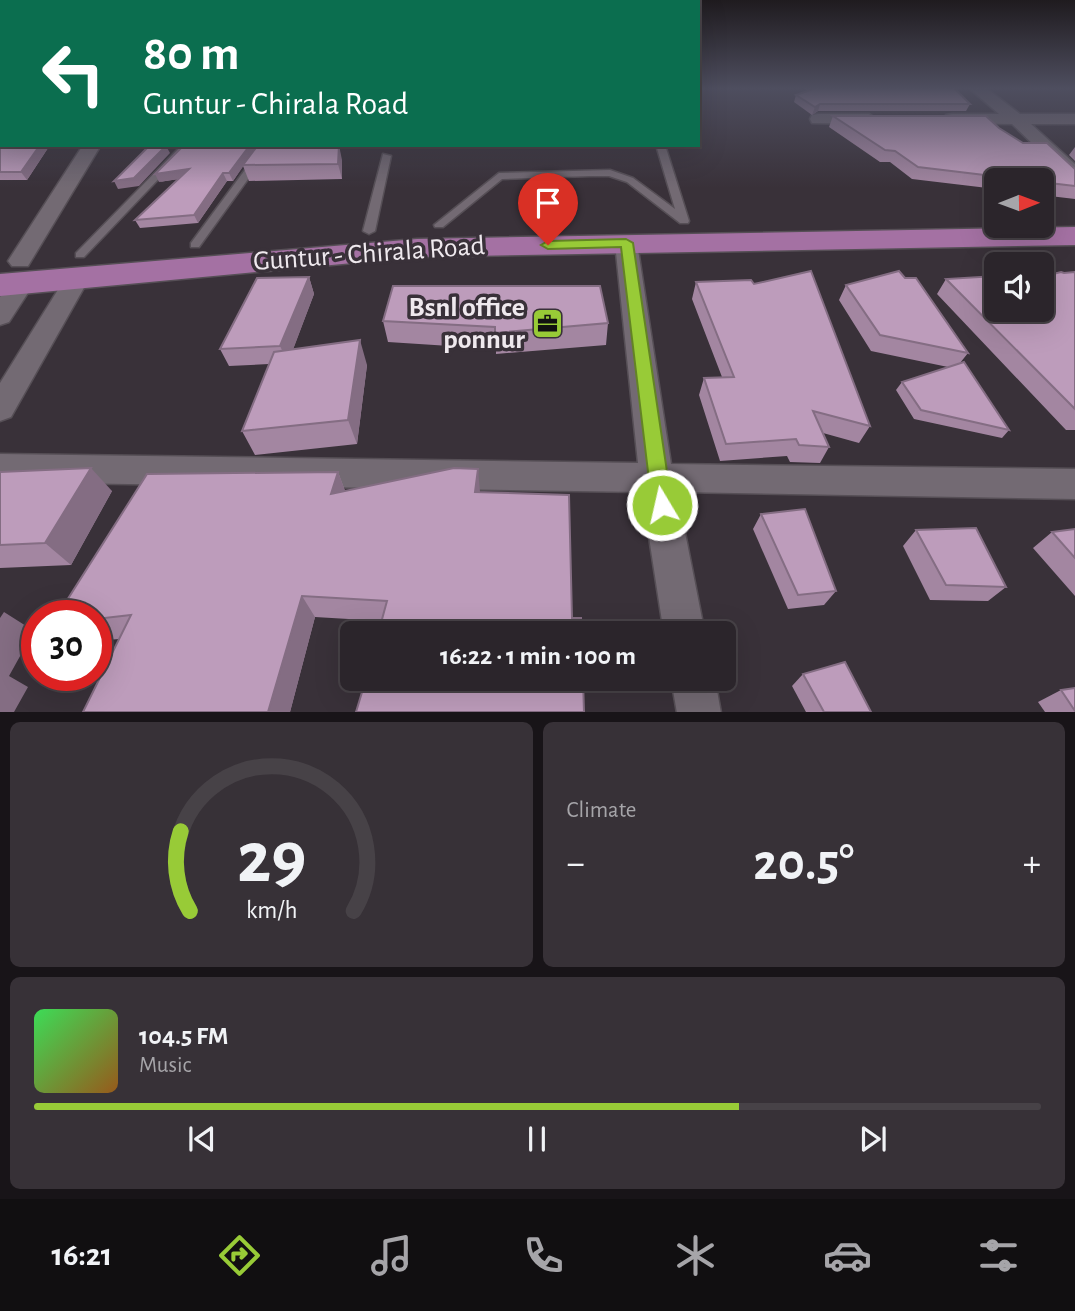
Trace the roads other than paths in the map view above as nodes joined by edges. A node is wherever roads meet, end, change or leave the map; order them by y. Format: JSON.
{"nodes":[{"id":1,"x":1018,"y":121,"type":"edge"},
{"id":2,"x":91,"y":147,"type":"edge"},
{"id":3,"x":185,"y":147,"type":"edge"},
{"id":4,"x":661,"y":147,"type":"edge"},
{"id":5,"x":259,"y":156,"type":"edge"},
{"id":6,"x":386,"y":156,"type":"dead end"},
{"id":7,"x":1075,"y":174,"type":"edge"},
{"id":8,"x":1054,"y":216,"type":"edge"},
{"id":9,"x":1075,"y":216,"type":"edge"},
{"id":10,"x":984,"y":217,"type":"edge"},
{"id":11,"x":684,"y":220,"type":"junction"},
{"id":12,"x":439,"y":225,"type":"junction"},
{"id":13,"x":369,"y":231,"type":"junction"},
{"id":14,"x":1075,"y":236,"type":"edge"},
{"id":15,"x":626,"y":243,"type":"junction"},
{"id":16,"x":195,"y":245,"type":"junction"},
{"id":17,"x":79,"y":266,"type":"junction"},
{"id":18,"x":11,"y":273,"type":"edge"},
{"id":19,"x":0,"y":316,"type":"edge"},
{"id":20,"x":0,"y":409,"type":"edge"},
{"id":21,"x":0,"y":468,"type":"edge"},
{"id":22,"x":657,"y":479,"type":"junction"},
{"id":23,"x":1075,"y":484,"type":"edge"},
{"id":24,"x":683,"y":621,"type":"edge"},
{"id":25,"x":695,"y":691,"type":"edge"},
{"id":26,"x":699,"y":712,"type":"edge"}],
"edges":[{"from":1,"to":7,"type":"street"},
{"from":2,"to":18,"type":"street"},
{"from":3,"to":17,"type":"lane"},
{"from":4,"to":11,"type":"lane"},
{"from":5,"to":16,"type":"lane"},
{"from":6,"to":13,"type":"lane"},
{"from":8,"to":9,"type":"main road"},
{"from":10,"to":11,"type":"main road","name":"Guntur - Chirala Road"},
{"from":11,"to":12,"type":"main road","name":"Guntur - Chirala Road"},
{"from":11,"to":12,"type":"lane"},
{"from":12,"to":13,"type":"main road","name":"Guntur - Chirala Road"},
{"from":13,"to":16,"type":"main road","name":"Guntur - Chirala Road"},
{"from":14,"to":15,"type":"main road","name":"Guntur - Chirala Road"},
{"from":15,"to":17,"type":"main road","name":"Guntur - Chirala Road"},
{"from":15,"to":22,"type":"street"},
{"from":16,"to":17,"type":"main road","name":"Guntur - Chirala Road"},
{"from":17,"to":18,"type":"main road","name":"Guntur - Chirala Road"},
{"from":17,"to":20,"type":"street"},
{"from":18,"to":19,"type":"street"},
{"from":21,"to":22,"type":"street"},
{"from":22,"to":23,"type":"street"},
{"from":22,"to":24,"type":"street"},
{"from":25,"to":26,"type":"street"}]}
